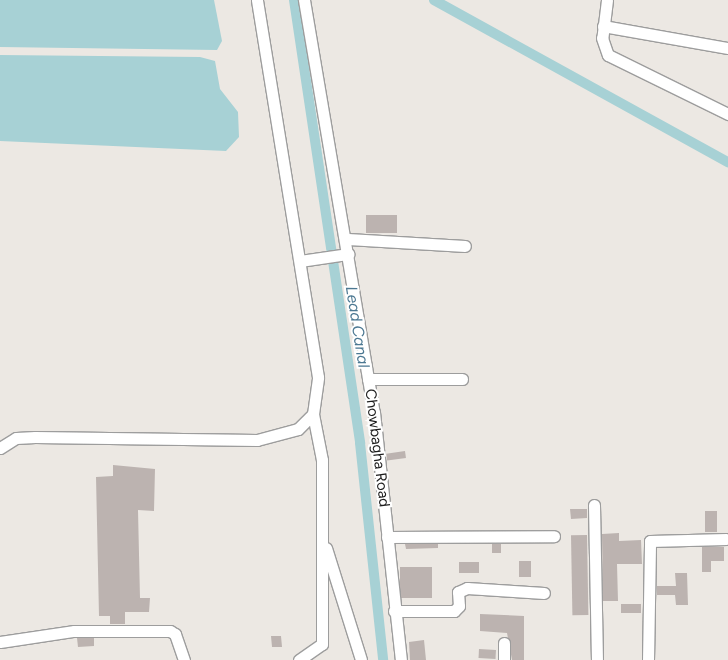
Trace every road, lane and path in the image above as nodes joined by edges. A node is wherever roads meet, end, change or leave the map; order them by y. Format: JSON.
{"nodes":[{"id":1,"x":257,"y":0,"type":"edge"},
{"id":2,"x":304,"y":0,"type":"edge"},
{"id":3,"x":607,"y":0,"type":"edge"},
{"id":4,"x":603,"y":26,"type":"junction"},
{"id":5,"x":728,"y":48,"type":"edge"},
{"id":6,"x":728,"y":114,"type":"edge"},
{"id":7,"x":348,"y":240,"type":"junction"},
{"id":8,"x":465,"y":246,"type":"dead end"},
{"id":9,"x":348,"y":254,"type":"junction"},
{"id":10,"x":300,"y":261,"type":"junction"},
{"id":11,"x":368,"y":379,"type":"junction"},
{"id":12,"x":462,"y":379,"type":"dead end"},
{"id":13,"x":313,"y":414,"type":"junction"},
{"id":14,"x":0,"y":448,"type":"edge"},
{"id":15,"x":594,"y":506,"type":"dead end"},
{"id":16,"x":322,"y":536,"type":"junction"},
{"id":17,"x":554,"y":536,"type":"dead end"},
{"id":18,"x":387,"y":537,"type":"junction"},
{"id":19,"x":726,"y":539,"type":"dead end"},
{"id":20,"x":544,"y":592,"type":"dead end"},
{"id":21,"x":394,"y":611,"type":"junction"},
{"id":22,"x":0,"y":642,"type":"edge"},
{"id":23,"x":504,"y":643,"type":"dead end"},
{"id":24,"x":184,"y":660,"type":"edge"},
{"id":25,"x":299,"y":660,"type":"edge"},
{"id":26,"x":361,"y":660,"type":"edge"},
{"id":27,"x":401,"y":660,"type":"edge"},
{"id":28,"x":504,"y":660,"type":"edge"},
{"id":29,"x":597,"y":660,"type":"edge"},
{"id":30,"x":648,"y":660,"type":"edge"}],
"edges":[{"from":1,"to":10,"type":"street"},
{"from":2,"to":7,"type":"street","name":"Chowbagha Road"},
{"from":3,"to":4,"type":"street"},
{"from":4,"to":5,"type":"street"},
{"from":4,"to":6,"type":"street"},
{"from":7,"to":8,"type":"street"},
{"from":7,"to":9,"type":"street","name":"Chowbagha Road"},
{"from":9,"to":10,"type":"street"},
{"from":9,"to":11,"type":"street","name":"Chowbagha Road"},
{"from":10,"to":13,"type":"street"},
{"from":11,"to":12,"type":"street"},
{"from":11,"to":18,"type":"street","name":"Chowbagha Road"},
{"from":13,"to":14,"type":"street"},
{"from":13,"to":16,"type":"street"},
{"from":15,"to":29,"type":"street"},
{"from":16,"to":25,"type":"street"},
{"from":16,"to":26,"type":"street"},
{"from":17,"to":18,"type":"street"},
{"from":18,"to":21,"type":"street","name":"Chowbagha Road"},
{"from":19,"to":30,"type":"street"},
{"from":20,"to":21,"type":"street"},
{"from":21,"to":27,"type":"street","name":"Chowbagha Road"},
{"from":22,"to":24,"type":"street"},
{"from":23,"to":28,"type":"street"}]}
